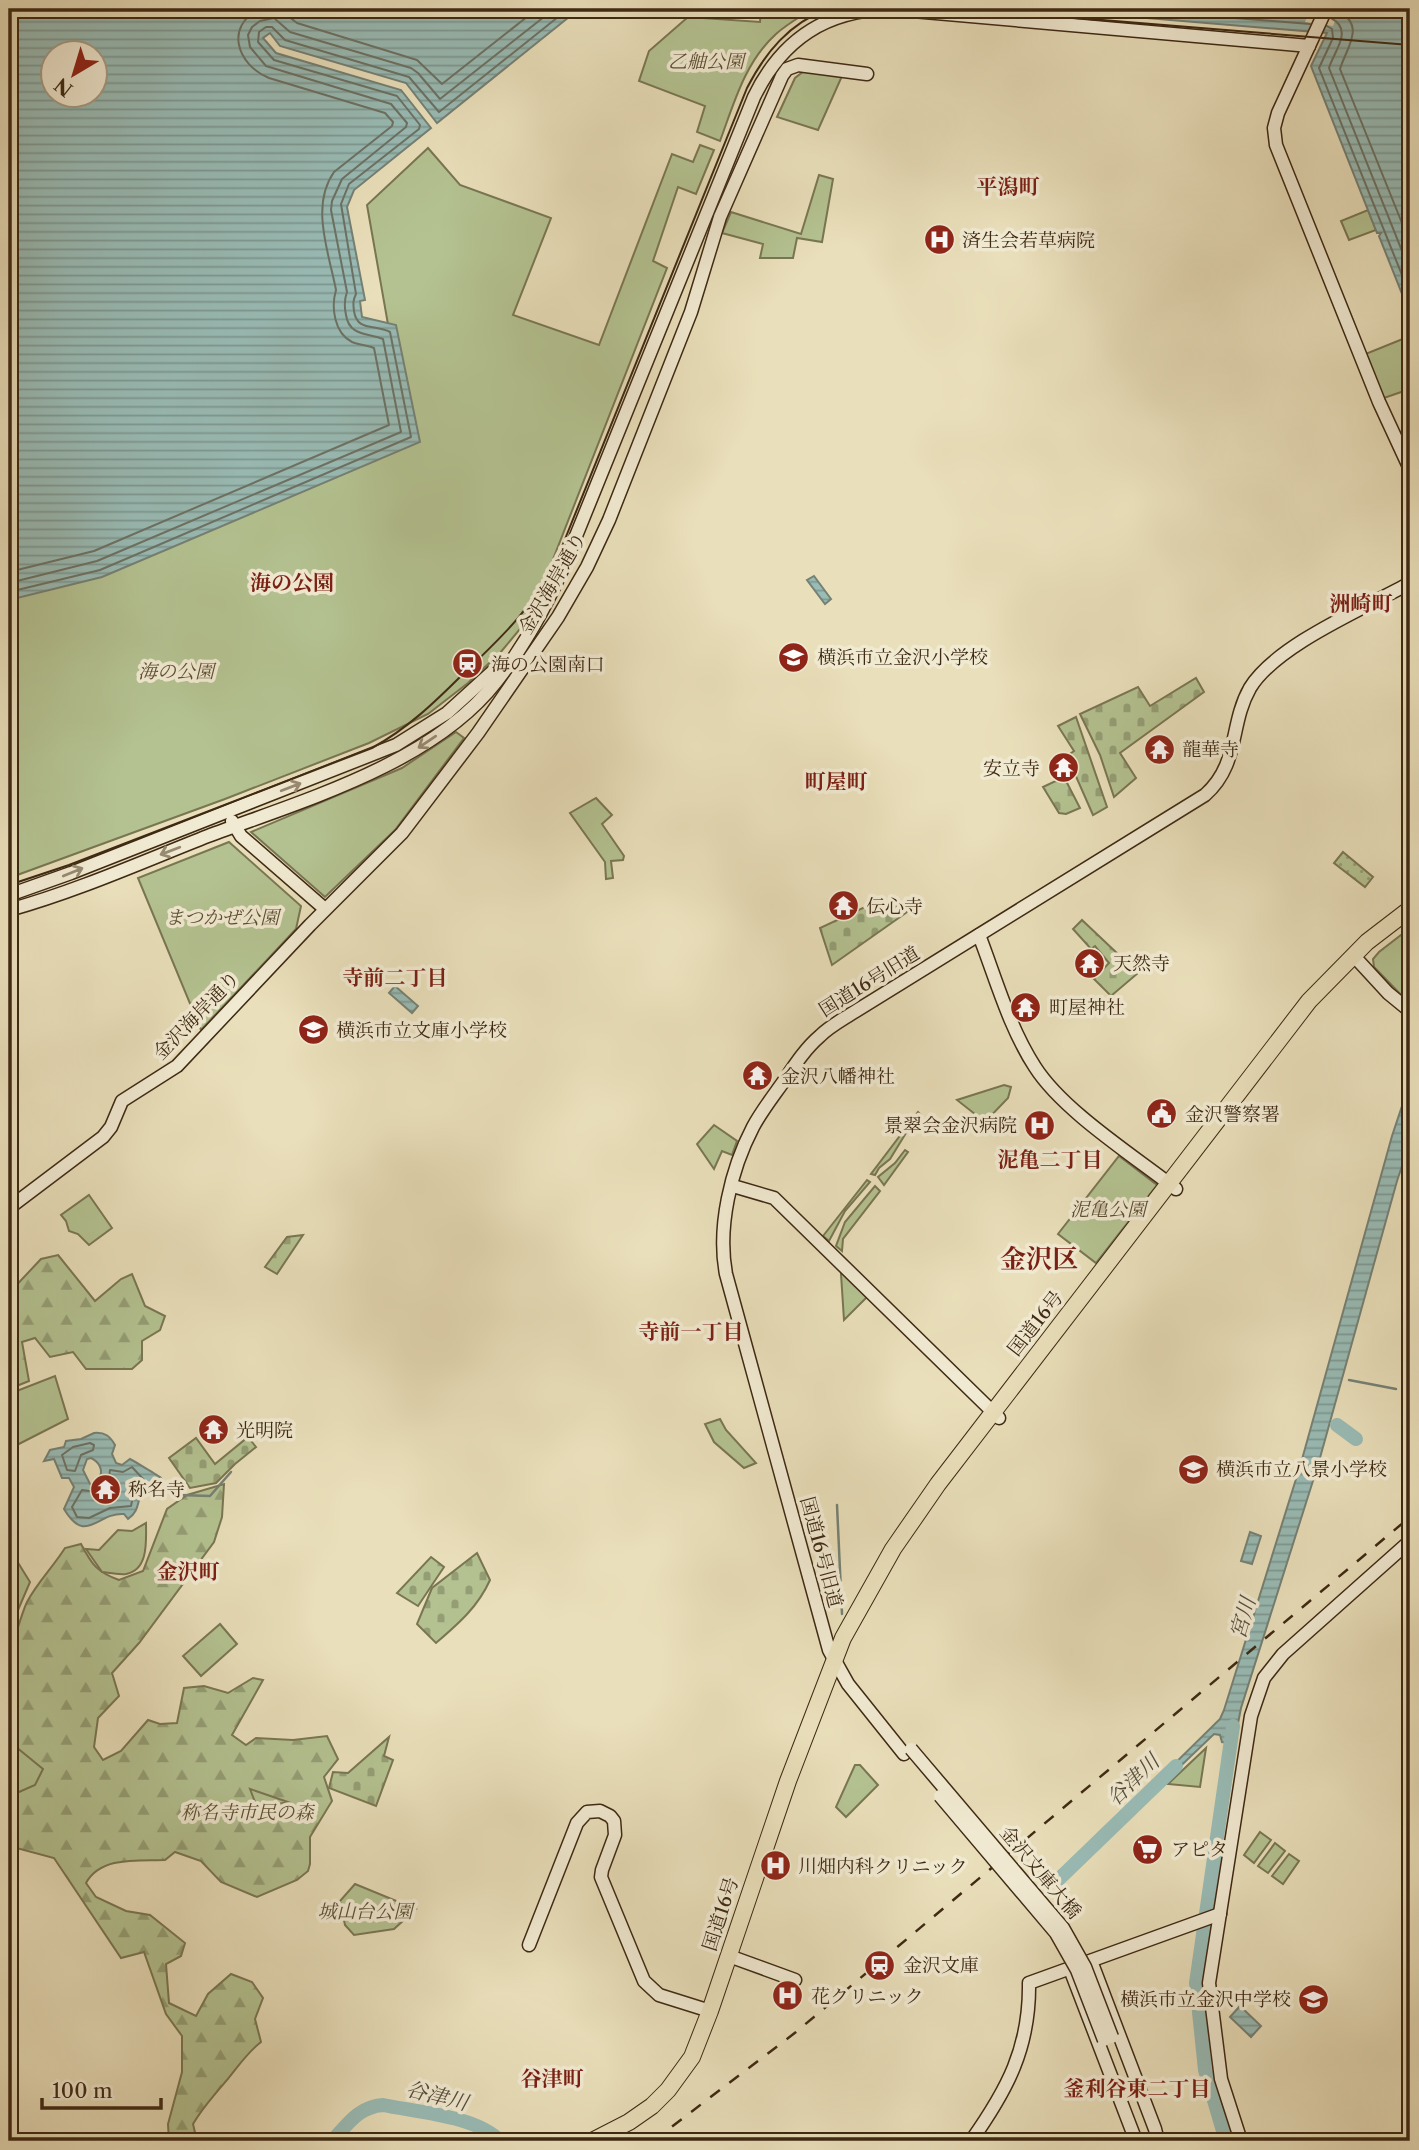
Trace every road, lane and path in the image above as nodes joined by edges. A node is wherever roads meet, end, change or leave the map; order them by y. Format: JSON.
{"nodes":[{"id":1,"x":1326,"y":9,"type":"edge"},
{"id":2,"x":1311,"y":40,"type":"junction"},
{"id":3,"x":867,"y":74,"type":"dead end"},
{"id":4,"x":1410,"y":469,"type":"edge"},
{"id":5,"x":1410,"y":583,"type":"edge"},
{"id":6,"x":524,"y":640,"type":"junction"},
{"id":7,"x":227,"y":811,"type":"junction"},
{"id":8,"x":234,"y":827,"type":"junction"},
{"id":9,"x":9,"y":895,"type":"edge"},
{"id":10,"x":325,"y":909,"type":"junction"},
{"id":11,"x":1410,"y":909,"type":"edge"},
{"id":12,"x":9,"y":910,"type":"edge"},
{"id":13,"x":1410,"y":920,"type":"edge"},
{"id":14,"x":979,"y":935,"type":"junction"},
{"id":15,"x":1356,"y":959,"type":"junction"},
{"id":16,"x":1410,"y":1011,"type":"edge"},
{"id":17,"x":733,"y":1186,"type":"junction"},
{"id":18,"x":1172,"y":1186,"type":"junction"},
{"id":19,"x":9,"y":1208,"type":"edge"},
{"id":20,"x":996,"y":1415,"type":"junction"},
{"id":21,"x":1410,"y":1541,"type":"edge"},
{"id":22,"x":835,"y":1660,"type":"junction"},
{"id":23,"x":907,"y":1752,"type":"joint"},
{"id":24,"x":1216,"y":1915,"type":"junction"},
{"id":25,"x":529,"y":1945,"type":"dead end"},
{"id":26,"x":729,"y":1956,"type":"junction"},
{"id":27,"x":1091,"y":1961,"type":"junction"},
{"id":28,"x":1070,"y":1969,"type":"junction"},
{"id":29,"x":795,"y":1980,"type":"dead end"},
{"id":30,"x":710,"y":2011,"type":"junction"},
{"id":31,"x":1108,"y":2038,"type":"junction"},
{"id":32,"x":592,"y":2141,"type":"edge"},
{"id":33,"x":971,"y":2141,"type":"edge"},
{"id":34,"x":1136,"y":2141,"type":"edge"},
{"id":35,"x":1143,"y":2141,"type":"edge"},
{"id":36,"x":1152,"y":2141,"type":"edge"},
{"id":37,"x":1158,"y":2141,"type":"edge"},
{"id":38,"x":1241,"y":2141,"type":"edge"}],
"edges":[{"from":1,"to":2,"type":"street"},
{"from":2,"to":4,"type":"street"},
{"from":2,"to":6,"type":"street"},
{"from":3,"to":10,"type":"street","name":"金沢海岸通り"},
{"from":5,"to":14,"type":"street","name":"国道16号旧道"},
{"from":7,"to":6,"type":"street","one_way":true},
{"from":6,"to":8,"type":"street","one_way":true},
{"from":7,"to":8,"type":"street"},
{"from":9,"to":7,"type":"street","one_way":true},
{"from":8,"to":10,"type":"street"},
{"from":8,"to":12,"type":"street","one_way":true},
{"from":10,"to":19,"type":"street","name":"金沢海岸通り"},
{"from":11,"to":15,"type":"highway","name":"国道16号"},
{"from":13,"to":15,"type":"highway","name":"国道16号"},
{"from":14,"to":17,"type":"street","name":"国道16号旧道"},
{"from":14,"to":18,"type":"street"},
{"from":15,"to":16,"type":"street"},
{"from":15,"to":18,"type":"highway","name":"国道16号"},
{"from":17,"to":20,"type":"street"},
{"from":17,"to":22,"type":"street","name":"国道16号旧道"},
{"from":18,"to":20,"type":"highway","name":"国道16号"},
{"from":20,"to":22,"type":"highway","name":"国道16号"},
{"from":21,"to":24,"type":"street"},
{"from":22,"to":23,"type":"street","name":"国道16号旧道"},
{"from":22,"to":26,"type":"highway","name":"国道16号"},
{"from":23,"to":31,"type":"street","name":"金沢文庫大橋","bridge":true},
{"from":24,"to":27,"type":"street"},
{"from":24,"to":38,"type":"street"},
{"from":25,"to":30,"type":"street"},
{"from":26,"to":29,"type":"street"},
{"from":26,"to":30,"type":"highway","name":"国道16号"},
{"from":27,"to":28,"type":"street"},
{"from":27,"to":37,"type":"street"},
{"from":28,"to":33,"type":"street"},
{"from":28,"to":34,"type":"street"},
{"from":30,"to":32,"type":"highway","name":"国道16号"},
{"from":31,"to":35,"type":"street"},
{"from":31,"to":36,"type":"street"}]}
